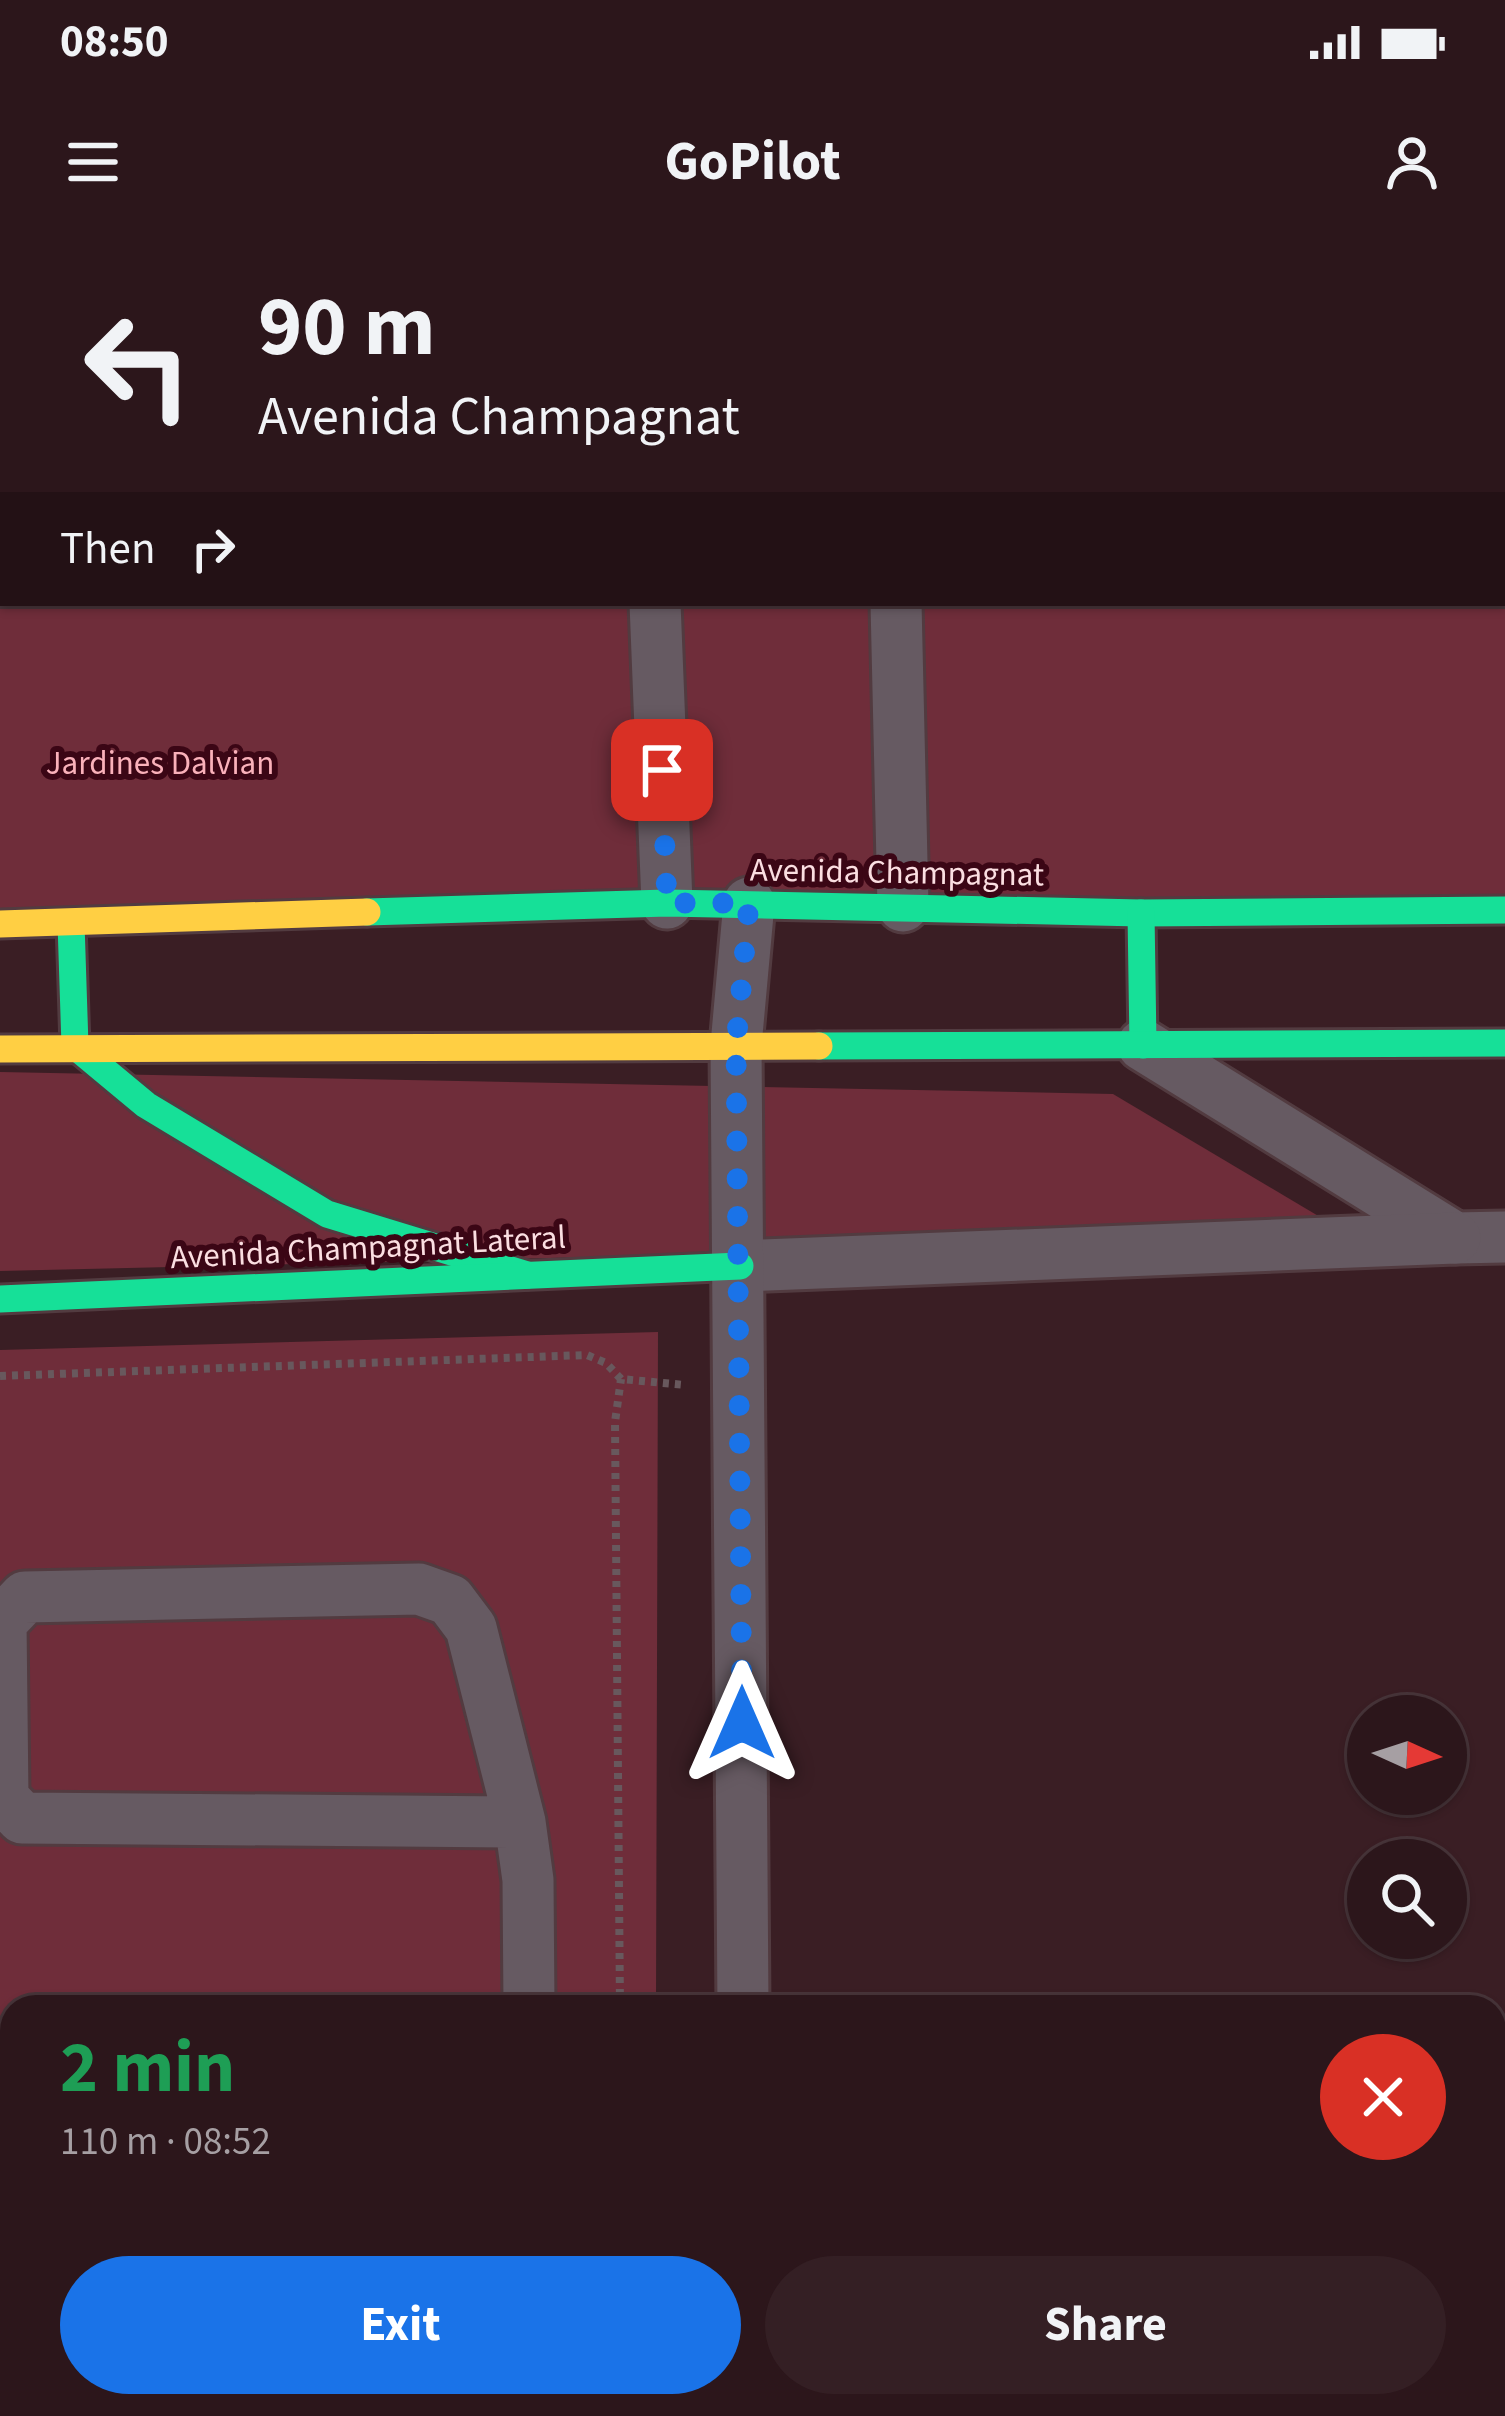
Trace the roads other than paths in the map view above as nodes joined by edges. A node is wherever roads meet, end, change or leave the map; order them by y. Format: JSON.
{"nodes":[{"id":1,"x":655,"y":606,"type":"edge"},
{"id":2,"x":896,"y":606,"type":"edge"},
{"id":3,"x":667,"y":903,"type":"junction"},
{"id":4,"x":749,"y":903,"type":"junction"},
{"id":5,"x":903,"y":906,"type":"junction"},
{"id":6,"x":1505,"y":910,"type":"edge"},
{"id":7,"x":1141,"y":913,"type":"junction"},
{"id":8,"x":71,"y":923,"type":"junction"},
{"id":9,"x":0,"y":924,"type":"edge"},
{"id":10,"x":1505,"y":1043,"type":"edge"},
{"id":11,"x":736,"y":1045,"type":"junction"},
{"id":12,"x":1143,"y":1045,"type":"junction"},
{"id":13,"x":75,"y":1046,"type":"junction"},
{"id":14,"x":0,"y":1048,"type":"edge"},
{"id":15,"x":1480,"y":1238,"type":"edge"},
{"id":16,"x":740,"y":1266,"type":"junction"},
{"id":17,"x":527,"y":1275,"type":"junction"},
{"id":18,"x":0,"y":1298,"type":"edge"},
{"id":19,"x":520,"y":1822,"type":"junction"},
{"id":20,"x":529,"y":1995,"type":"edge"},
{"id":21,"x":742,"y":1995,"type":"edge"}],
"edges":[{"from":1,"to":3,"type":"street"},
{"from":2,"to":5,"type":"street"},
{"from":3,"to":4,"type":"main road","name":"Avenida Champagnat"},
{"from":3,"to":8,"type":"main road","name":"Avenida Champagnat"},
{"from":4,"to":5,"type":"main road","name":"Avenida Champagnat"},
{"from":4,"to":11,"type":"street"},
{"from":5,"to":7,"type":"main road","name":"Avenida Champagnat"},
{"from":6,"to":7,"type":"main road","name":"Avenida Champagnat"},
{"from":7,"to":12,"type":"main road"},
{"from":8,"to":9,"type":"main road","name":"Avenida Champagnat"},
{"from":8,"to":13,"type":"main road"},
{"from":10,"to":12,"type":"main road"},
{"from":11,"to":12,"type":"main road"},
{"from":11,"to":13,"type":"main road"},
{"from":11,"to":16,"type":"street"},
{"from":12,"to":15,"type":"street"},
{"from":13,"to":14,"type":"main road"},
{"from":13,"to":17,"type":"main road"},
{"from":15,"to":16,"type":"street"},
{"from":16,"to":17,"type":"main road","name":"Avenida Champagnat Lateral"},
{"from":16,"to":21,"type":"street"},
{"from":17,"to":18,"type":"main road","name":"Avenida Champagnat Lateral"},
{"from":19,"to":19,"type":"street"},
{"from":19,"to":20,"type":"street"}]}
